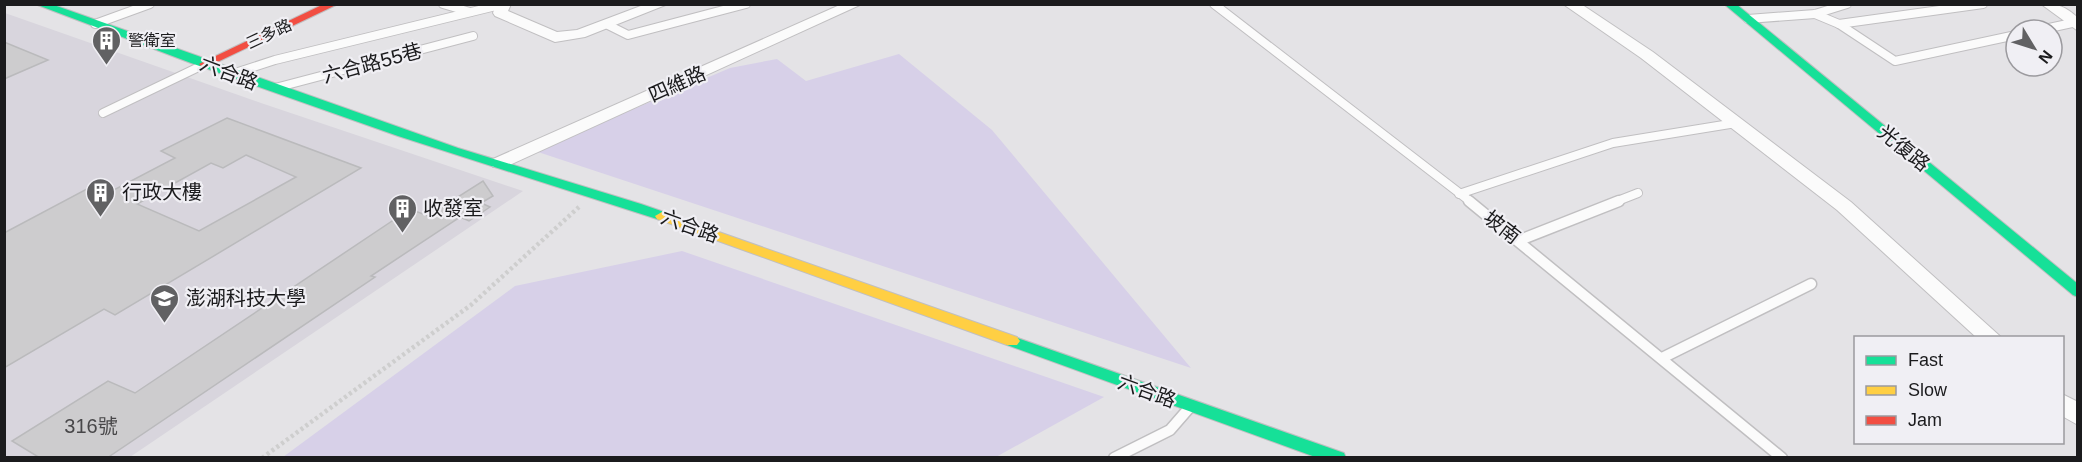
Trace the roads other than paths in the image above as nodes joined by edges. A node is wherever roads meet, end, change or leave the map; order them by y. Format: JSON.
{"nodes":[{"id":1,"x":40,"y":4,"type":"edge"},
{"id":2,"x":150,"y":4,"type":"edge"},
{"id":3,"x":333,"y":4,"type":"edge"},
{"id":4,"x":443,"y":4,"type":"edge"},
{"id":5,"x":661,"y":4,"type":"edge"},
{"id":6,"x":746,"y":4,"type":"edge"},
{"id":7,"x":855,"y":4,"type":"edge"},
{"id":8,"x":1214,"y":4,"type":"edge"},
{"id":9,"x":1570,"y":4,"type":"edge"},
{"id":10,"x":1729,"y":4,"type":"edge"},
{"id":11,"x":1847,"y":4,"type":"edge"},
{"id":12,"x":1983,"y":4,"type":"edge"},
{"id":13,"x":502,"y":7,"type":"edge"},
{"id":14,"x":2078,"y":7,"type":"edge"},
{"id":15,"x":2055,"y":8,"type":"edge"},
{"id":16,"x":472,"y":12,"type":"junction"},
{"id":17,"x":1815,"y":14,"type":"junction"},
{"id":18,"x":1748,"y":19,"type":"junction"},
{"id":19,"x":95,"y":24,"type":"junction"},
{"id":20,"x":1839,"y":24,"type":"junction"},
{"id":21,"x":608,"y":25,"type":"junction"},
{"id":22,"x":2075,"y":25,"type":"edge"},
{"id":23,"x":473,"y":36,"type":"dead end"},
{"id":24,"x":2004,"y":38,"type":"edge"},
{"id":25,"x":205,"y":64,"type":"junction"},
{"id":26,"x":232,"y":74,"type":"junction"},
{"id":27,"x":271,"y":89,"type":"junction"},
{"id":28,"x":103,"y":113,"type":"dead end"},
{"id":29,"x":1736,"y":123,"type":"junction"},
{"id":30,"x":499,"y":162,"type":"junction"},
{"id":31,"x":1638,"y":193,"type":"dead end"},
{"id":32,"x":1459,"y":194,"type":"junction"},
{"id":33,"x":1520,"y":240,"type":"junction"},
{"id":34,"x":1811,"y":284,"type":"dead end"},
{"id":35,"x":2078,"y":292,"type":"edge"},
{"id":36,"x":1988,"y":336,"type":"edge"},
{"id":37,"x":1662,"y":358,"type":"junction"},
{"id":38,"x":2064,"y":404,"type":"edge"},
{"id":39,"x":1190,"y":407,"type":"junction"},
{"id":40,"x":2078,"y":416,"type":"edge"},
{"id":41,"x":1114,"y":458,"type":"edge"},
{"id":42,"x":1338,"y":458,"type":"edge"},
{"id":43,"x":1782,"y":458,"type":"edge"}],
"edges":[{"from":1,"to":19,"type":"street","name":"六合路"},
{"from":2,"to":19,"type":"lane"},
{"from":3,"to":25,"type":"street","name":"三多路"},
{"from":4,"to":16,"type":"lane"},
{"from":5,"to":21,"type":"street"},
{"from":6,"to":21,"type":"lane"},
{"from":7,"to":30,"type":"street","name":"四維路"},
{"from":8,"to":32,"type":"lane","name":"坡南"},
{"from":9,"to":29,"type":"street"},
{"from":10,"to":18,"type":"street","name":"光復路"},
{"from":11,"to":17,"type":"lane"},
{"from":12,"to":20,"type":"lane"},
{"from":13,"to":16,"type":"lane"},
{"from":13,"to":21,"type":"street"},
{"from":14,"to":15,"type":"street"},
{"from":15,"to":22,"type":"street"},
{"from":16,"to":26,"type":"lane"},
{"from":17,"to":18,"type":"lane"},
{"from":17,"to":20,"type":"lane"},
{"from":18,"to":35,"type":"street","name":"光復路"},
{"from":19,"to":25,"type":"street","name":"六合路"},
{"from":20,"to":24,"type":"lane"},
{"from":23,"to":27,"type":"lane","name":"六合路55巷"},
{"from":25,"to":26,"type":"street","name":"六合路"},
{"from":25,"to":28,"type":"lane"},
{"from":26,"to":27,"type":"street","name":"六合路"},
{"from":27,"to":30,"type":"street","name":"六合路"},
{"from":29,"to":32,"type":"lane"},
{"from":29,"to":36,"type":"street"},
{"from":30,"to":39,"type":"street","name":"六合路"},
{"from":31,"to":33,"type":"lane"},
{"from":32,"to":33,"type":"lane","name":"坡南"},
{"from":33,"to":37,"type":"lane","name":"坡南"},
{"from":34,"to":37,"type":"lane"},
{"from":37,"to":43,"type":"lane","name":"坡南"},
{"from":38,"to":40,"type":"street"},
{"from":39,"to":41,"type":"lane"},
{"from":39,"to":42,"type":"street","name":"六合路"}]}
